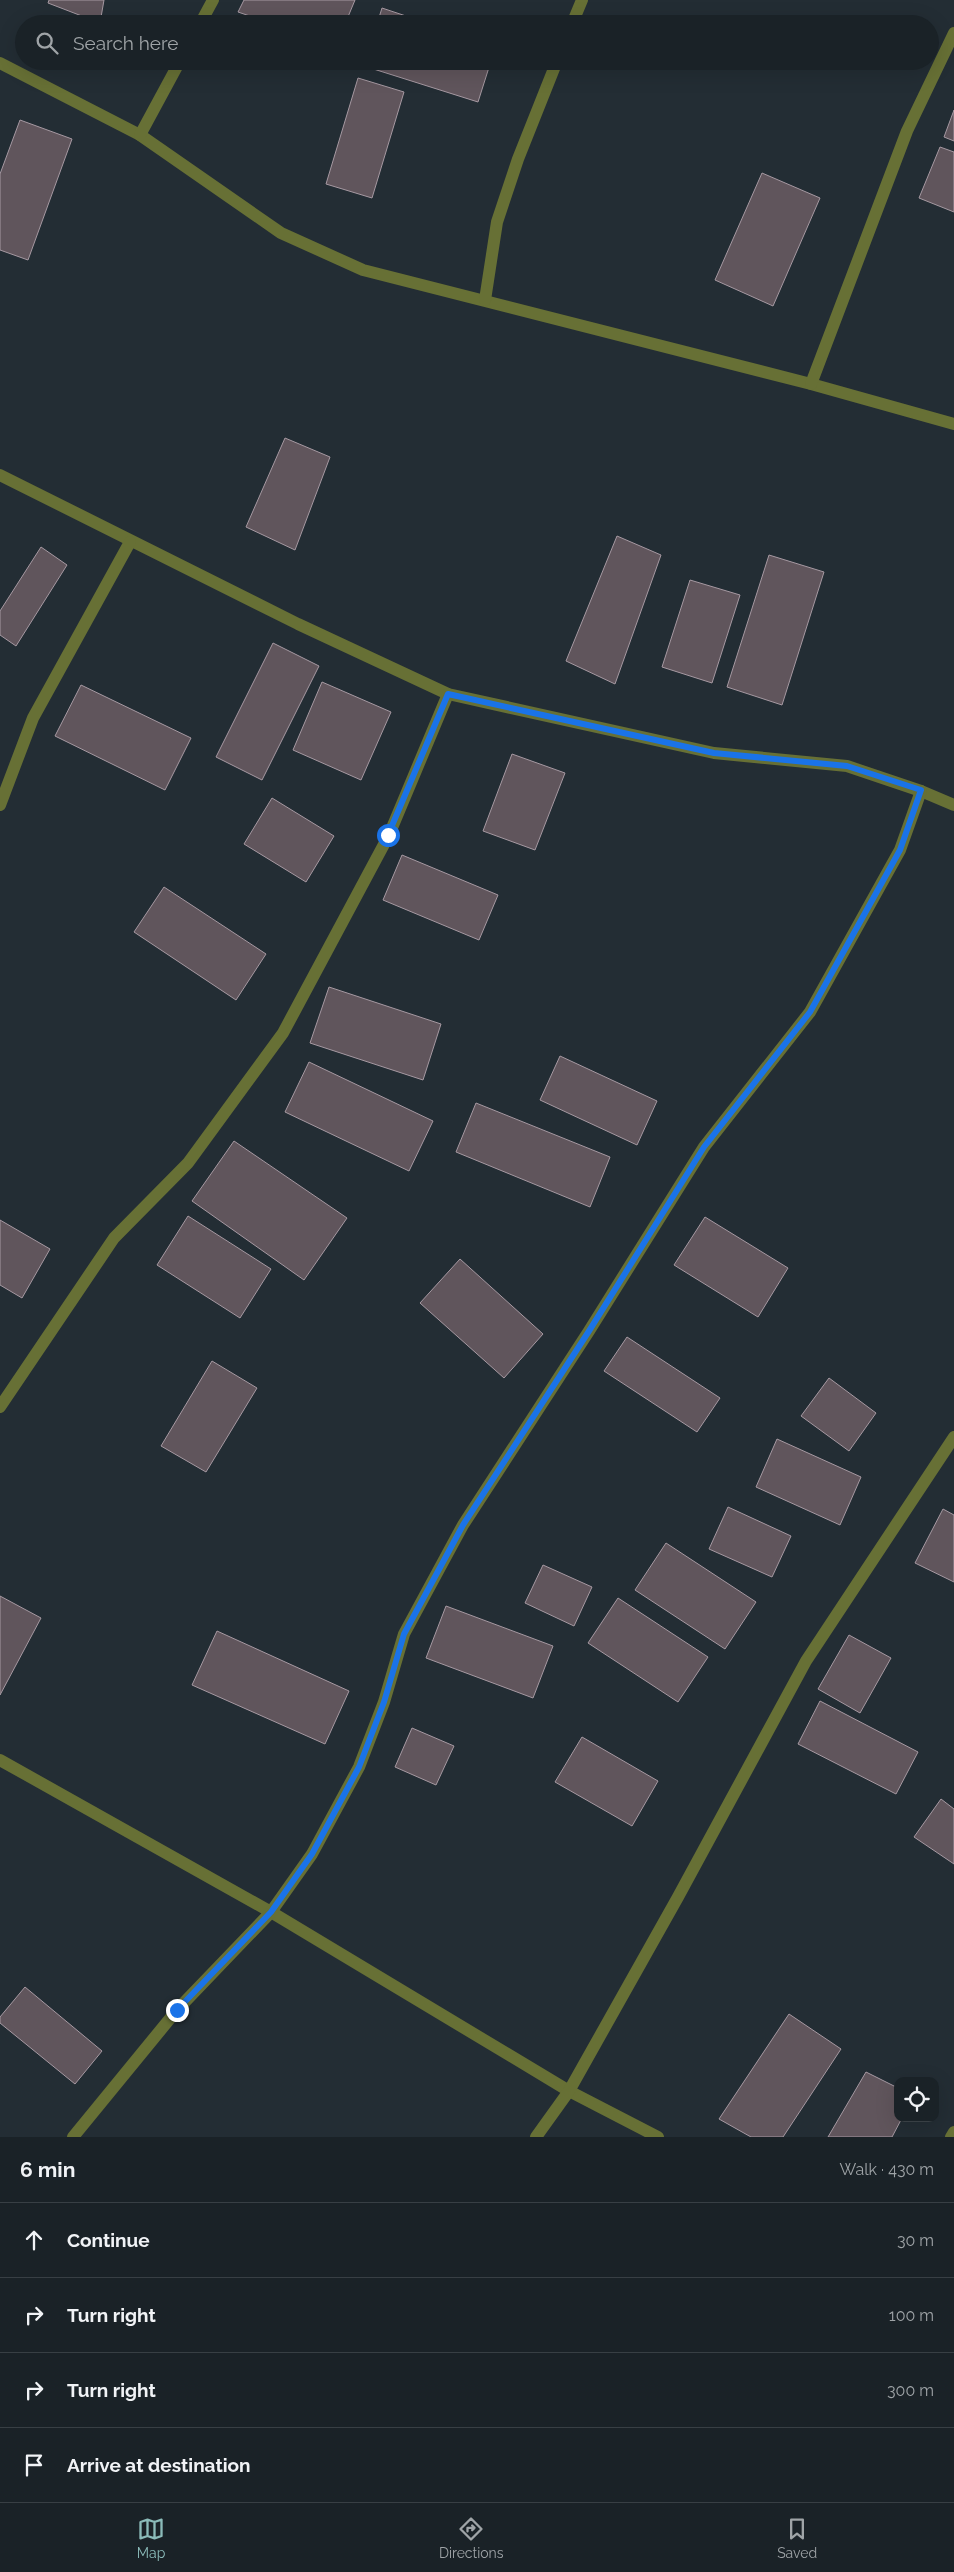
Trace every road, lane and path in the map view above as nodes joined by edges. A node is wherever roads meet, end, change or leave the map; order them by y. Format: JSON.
{"nodes":[{"id":1,"x":213,"y":0,"type":"edge"},
{"id":2,"x":582,"y":0,"type":"edge"},
{"id":3,"x":205,"y":15,"type":"edge"},
{"id":4,"x":576,"y":15,"type":"edge"},
{"id":5,"x":954,"y":33,"type":"edge"},
{"id":6,"x":0,"y":63,"type":"edge"},
{"id":7,"x":939,"y":64,"type":"edge"},
{"id":8,"x":175,"y":70,"type":"edge"},
{"id":9,"x":553,"y":70,"type":"edge"},
{"id":10,"x":936,"y":70,"type":"edge"},
{"id":11,"x":140,"y":135,"type":"junction"},
{"id":12,"x":485,"y":300,"type":"junction"},
{"id":13,"x":811,"y":384,"type":"junction"},
{"id":14,"x":954,"y":424,"type":"edge"},
{"id":15,"x":0,"y":475,"type":"edge"},
{"id":16,"x":130,"y":542,"type":"junction"},
{"id":17,"x":448,"y":694,"type":"junction"},
{"id":18,"x":921,"y":790,"type":"junction"},
{"id":19,"x":0,"y":805,"type":"edge"},
{"id":20,"x":954,"y":805,"type":"edge"},
{"id":21,"x":0,"y":1407,"type":"edge"},
{"id":22,"x":954,"y":1437,"type":"edge"},
{"id":23,"x":0,"y":1760,"type":"edge"},
{"id":24,"x":271,"y":1912,"type":"junction"},
{"id":25,"x":569,"y":2091,"type":"junction"},
{"id":26,"x":954,"y":2132,"type":"edge"},
{"id":27,"x":73,"y":2137,"type":"edge"},
{"id":28,"x":536,"y":2137,"type":"edge"},
{"id":29,"x":658,"y":2137,"type":"edge"},
{"id":30,"x":951,"y":2137,"type":"edge"}],
"edges":[{"from":1,"to":3,"type":"street"},
{"from":2,"to":4,"type":"street"},
{"from":5,"to":7,"type":"street"},
{"from":6,"to":11,"type":"street"},
{"from":8,"to":11,"type":"street"},
{"from":9,"to":12,"type":"street"},
{"from":10,"to":13,"type":"street"},
{"from":11,"to":12,"type":"street"},
{"from":12,"to":13,"type":"street"},
{"from":13,"to":14,"type":"street"},
{"from":15,"to":16,"type":"street"},
{"from":16,"to":17,"type":"street"},
{"from":16,"to":19,"type":"street"},
{"from":17,"to":18,"type":"street"},
{"from":17,"to":21,"type":"street"},
{"from":18,"to":20,"type":"street"},
{"from":18,"to":24,"type":"street"},
{"from":22,"to":25,"type":"street"},
{"from":23,"to":24,"type":"street"},
{"from":24,"to":25,"type":"street"},
{"from":24,"to":27,"type":"street"},
{"from":25,"to":28,"type":"street"},
{"from":25,"to":29,"type":"street"},
{"from":26,"to":30,"type":"street"}]}
